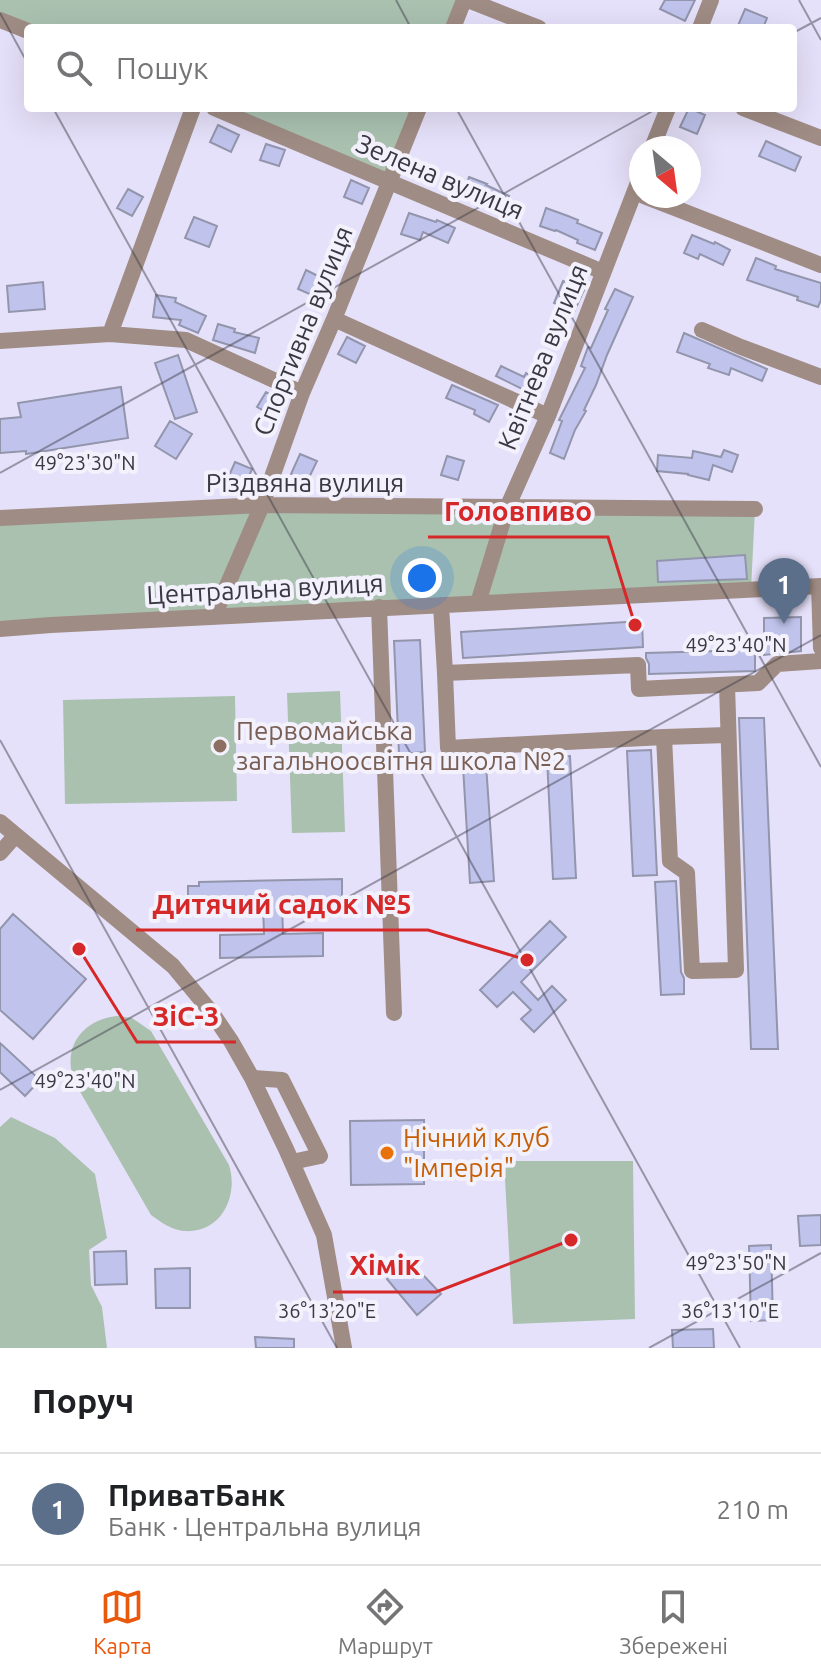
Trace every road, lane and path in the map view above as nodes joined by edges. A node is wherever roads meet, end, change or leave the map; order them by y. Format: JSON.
{"nodes":[{"id":1,"x":466,"y":0,"type":"edge"},
{"id":2,"x":711,"y":0,"type":"edge"},
{"id":3,"x":0,"y":20,"type":"edge"},
{"id":4,"x":455,"y":24,"type":"edge"},
{"id":5,"x":529,"y":24,"type":"edge"},
{"id":6,"x":702,"y":24,"type":"edge"},
{"id":7,"x":24,"y":29,"type":"edge"},
{"id":8,"x":192,"y":112,"type":"edge"},
{"id":9,"x":223,"y":112,"type":"edge"},
{"id":10,"x":417,"y":112,"type":"edge"},
{"id":11,"x":666,"y":112,"type":"edge"},
{"id":12,"x":753,"y":112,"type":"edge"},
{"id":13,"x":657,"y":136,"type":"edge"},
{"id":14,"x":821,"y":138,"type":"edge"},
{"id":15,"x":388,"y":182,"type":"junction"},
{"id":16,"x":633,"y":208,"type":"edge"},
{"id":17,"x":676,"y":208,"type":"edge"},
{"id":18,"x":821,"y":265,"type":"edge"},
{"id":19,"x":603,"y":272,"type":"junction"},
{"id":20,"x":334,"y":319,"type":"junction"},
{"id":21,"x":702,"y":330,"type":"dead end"},
{"id":22,"x":110,"y":334,"type":"junction"},
{"id":23,"x":0,"y":341,"type":"edge"},
{"id":24,"x":821,"y":377,"type":"edge"},
{"id":25,"x":302,"y":393,"type":"junction"},
{"id":26,"x":548,"y":416,"type":"junction"},
{"id":27,"x":262,"y":505,"type":"junction"},
{"id":28,"x":507,"y":508,"type":"junction"},
{"id":29,"x":755,"y":509,"type":"dead end"},
{"id":30,"x":0,"y":518,"type":"edge"},
{"id":31,"x":820,"y":586,"type":"edge"},
{"id":32,"x":478,"y":603,"type":"junction"},
{"id":33,"x":441,"y":605,"type":"junction"},
{"id":34,"x":379,"y":607,"type":"junction"},
{"id":35,"x":214,"y":616,"type":"junction"},
{"id":36,"x":0,"y":629,"type":"edge"},
{"id":37,"x":821,"y":648,"type":"edge"},
{"id":38,"x":821,"y":661,"type":"edge"},
{"id":39,"x":445,"y":673,"type":"junction"},
{"id":40,"x":727,"y":685,"type":"junction"},
{"id":41,"x":728,"y":735,"type":"junction"},
{"id":42,"x":664,"y":737,"type":"junction"},
{"id":43,"x":0,"y":822,"type":"edge"},
{"id":44,"x":15,"y":836,"type":"junction"},
{"id":45,"x":0,"y":853,"type":"edge"},
{"id":46,"x":394,"y":1013,"type":"dead end"},
{"id":47,"x":252,"y":1078,"type":"junction"},
{"id":48,"x":292,"y":1162,"type":"junction"},
{"id":49,"x":344,"y":1348,"type":"edge"}],
"edges":[{"from":1,"to":4,"type":"street"},
{"from":1,"to":5,"type":"street"},
{"from":2,"to":6,"type":"street"},
{"from":3,"to":7,"type":"street"},
{"from":8,"to":22,"type":"street"},
{"from":9,"to":15,"type":"street","name":"Зелена вулиця"},
{"from":10,"to":15,"type":"street","name":"Спортивна вулиця"},
{"from":11,"to":13,"type":"street"},
{"from":12,"to":14,"type":"street"},
{"from":15,"to":19,"type":"street","name":"Зелена вулиця"},
{"from":15,"to":20,"type":"street","name":"Спортивна вулиця"},
{"from":16,"to":19,"type":"street","name":"Квітнева вулиця"},
{"from":17,"to":18,"type":"street"},
{"from":19,"to":26,"type":"street","name":"Квітнева вулиця"},
{"from":20,"to":25,"type":"street","name":"Спортивна вулиця"},
{"from":20,"to":26,"type":"street"},
{"from":21,"to":24,"type":"street"},
{"from":22,"to":23,"type":"street"},
{"from":22,"to":25,"type":"street"},
{"from":25,"to":27,"type":"street","name":"Спортивна вулиця"},
{"from":26,"to":28,"type":"street","name":"Квітнева вулиця"},
{"from":27,"to":28,"type":"street","name":"Різдвяна вулиця"},
{"from":27,"to":30,"type":"street","name":"Різдвяна вулиця"},
{"from":27,"to":35,"type":"street","name":"Спортивна вулиця"},
{"from":28,"to":29,"type":"street","name":"Різдвяна вулиця"},
{"from":28,"to":32,"type":"street","name":"Квітнева вулиця"},
{"from":31,"to":32,"type":"street","name":"Центральна вулиця"},
{"from":31,"to":37,"type":"street"},
{"from":32,"to":33,"type":"street","name":"Центральна вулиця"},
{"from":33,"to":34,"type":"street","name":"Центральна вулиця"},
{"from":33,"to":39,"type":"street"},
{"from":34,"to":35,"type":"street","name":"Центральна вулиця"},
{"from":34,"to":46,"type":"street"},
{"from":35,"to":36,"type":"street","name":"Центральна вулиця"},
{"from":38,"to":40,"type":"street"},
{"from":39,"to":40,"type":"street"},
{"from":39,"to":42,"type":"street"},
{"from":40,"to":41,"type":"street"},
{"from":41,"to":42,"type":"street"},
{"from":41,"to":42,"type":"street"},
{"from":43,"to":44,"type":"street"},
{"from":44,"to":45,"type":"street"},
{"from":44,"to":47,"type":"street"},
{"from":47,"to":48,"type":"street"},
{"from":47,"to":48,"type":"street"},
{"from":48,"to":49,"type":"street"}]}
